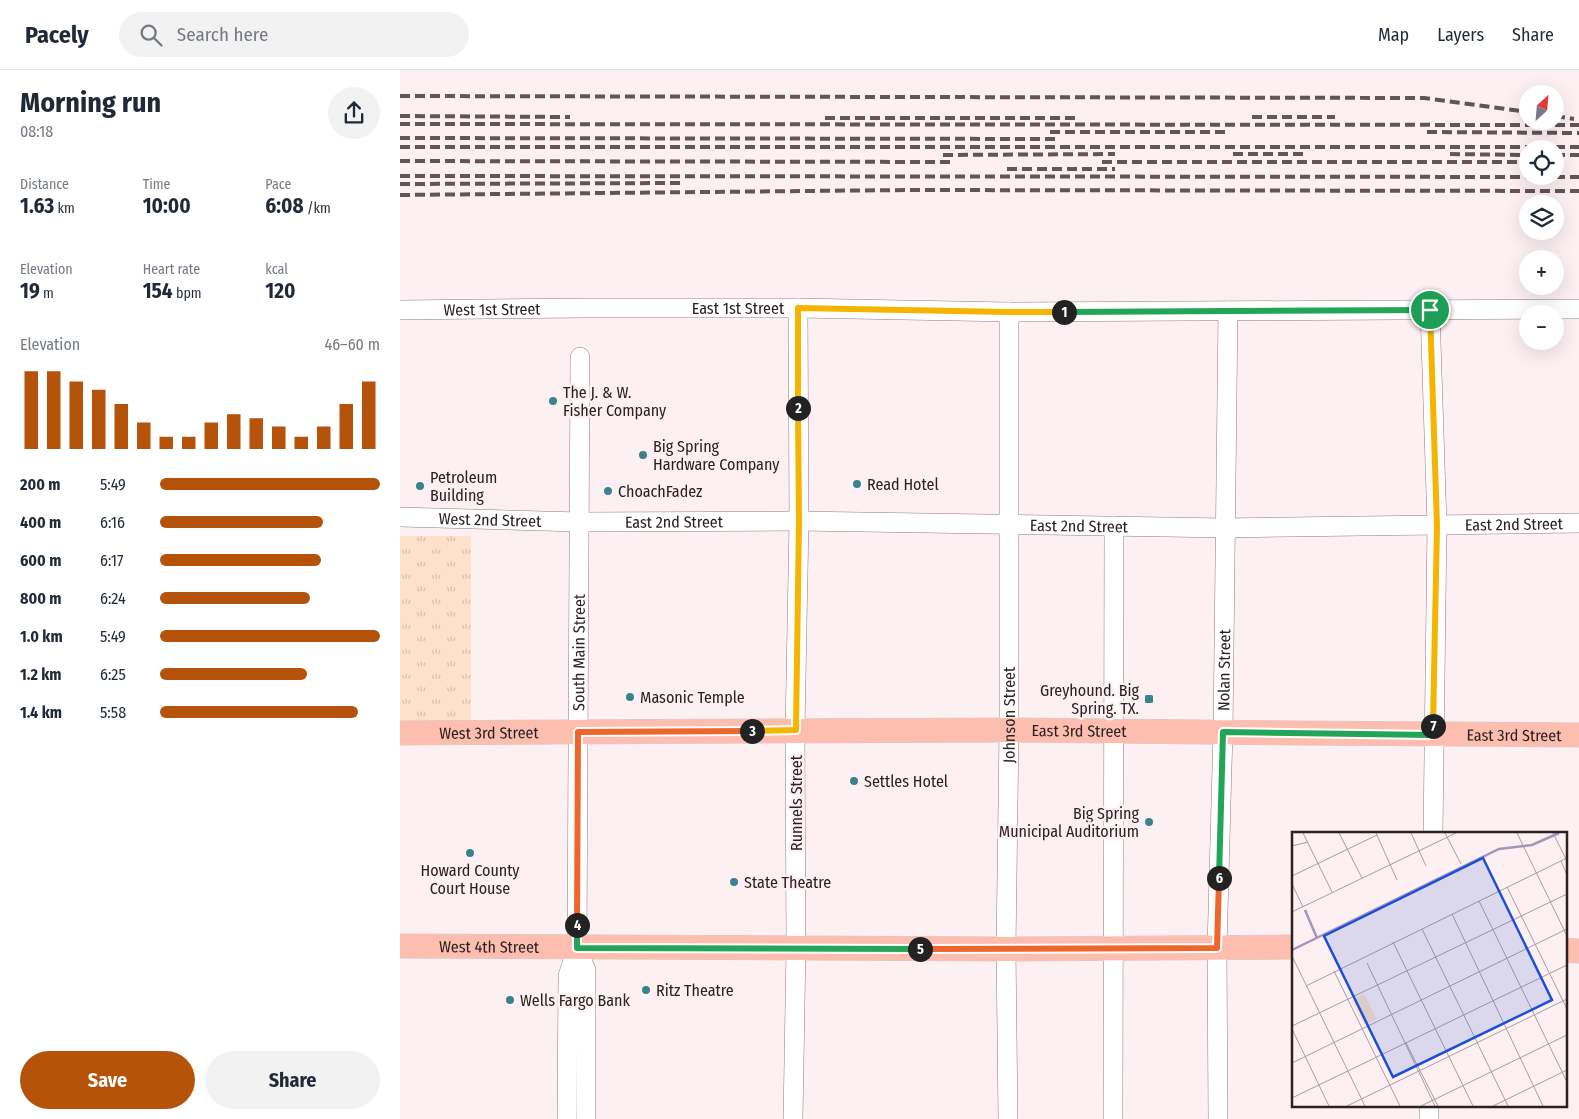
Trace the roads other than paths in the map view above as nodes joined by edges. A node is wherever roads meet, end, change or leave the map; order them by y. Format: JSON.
{"nodes":[{"id":1,"x":585,"y":308,"type":"joint"},
{"id":2,"x":798,"y":308,"type":"junction"},
{"id":3,"x":1579,"y":309,"type":"edge"},
{"id":4,"x":400,"y":310,"type":"edge"},
{"id":5,"x":1430,"y":310,"type":"junction"},
{"id":6,"x":1228,"y":311,"type":"junction"},
{"id":7,"x":1008,"y":312,"type":"junction"},
{"id":8,"x":580,"y":357,"type":"dead end"},
{"id":9,"x":400,"y":517,"type":"edge"},
{"id":10,"x":799,"y":521,"type":"junction"},
{"id":11,"x":579,"y":522,"type":"junction"},
{"id":12,"x":1579,"y":523,"type":"edge"},
{"id":13,"x":1008,"y":524,"type":"junction"},
{"id":14,"x":1114,"y":526,"type":"junction"},
{"id":15,"x":1437,"y":526,"type":"junction"},
{"id":16,"x":1225,"y":528,"type":"junction"},
{"id":17,"x":796,"y":730,"type":"junction"},
{"id":18,"x":1009,"y":730,"type":"junction"},
{"id":19,"x":1114,"y":731,"type":"junction"},
{"id":20,"x":578,"y":732,"type":"junction"},
{"id":21,"x":1223,"y":732,"type":"junction"},
{"id":22,"x":400,"y":733,"type":"edge"},
{"id":23,"x":1433,"y":735,"type":"junction"},
{"id":24,"x":1579,"y":735,"type":"edge"},
{"id":25,"x":1432,"y":832,"type":"edge"},
{"id":26,"x":400,"y":946,"type":"edge"},
{"id":27,"x":577,"y":948,"type":"junction"},
{"id":28,"x":796,"y":948,"type":"junction"},
{"id":29,"x":1113,"y":948,"type":"junction"},
{"id":30,"x":1217,"y":948,"type":"junction"},
{"id":31,"x":1292,"y":948,"type":"edge"},
{"id":32,"x":1006,"y":949,"type":"junction"},
{"id":33,"x":1566,"y":950,"type":"edge"},
{"id":34,"x":1579,"y":951,"type":"edge"},
{"id":35,"x":1429,"y":1106,"type":"edge"},
{"id":36,"x":568,"y":1119,"type":"edge"},
{"id":37,"x":586,"y":1119,"type":"edge"},
{"id":38,"x":793,"y":1119,"type":"edge"},
{"id":39,"x":1008,"y":1119,"type":"edge"},
{"id":40,"x":1113,"y":1119,"type":"edge"},
{"id":41,"x":1218,"y":1119,"type":"edge"},
{"id":42,"x":1428,"y":1119,"type":"edge"}],
"edges":[{"from":1,"to":2,"type":"street","name":"East 1st Street"},
{"from":1,"to":4,"type":"street","name":"West 1st Street"},
{"from":2,"to":7,"type":"street","name":"East 1st Street"},
{"from":2,"to":10,"type":"street","name":"Runnels Street"},
{"from":3,"to":5,"type":"street","name":"East 1st Street"},
{"from":5,"to":6,"type":"street","name":"East 1st Street"},
{"from":5,"to":15,"type":"street"},
{"from":6,"to":7,"type":"street","name":"East 1st Street"},
{"from":6,"to":16,"type":"street","name":"Nolan Street"},
{"from":7,"to":13,"type":"street","name":"Johnson Street"},
{"from":8,"to":11,"type":"street","name":"South Main Street"},
{"from":9,"to":11,"type":"street","name":"West 2nd Street"},
{"from":10,"to":11,"type":"street","name":"East 2nd Street"},
{"from":10,"to":13,"type":"street","name":"East 2nd Street"},
{"from":10,"to":17,"type":"street","name":"Runnels Street"},
{"from":11,"to":20,"type":"street","name":"South Main Street"},
{"from":12,"to":15,"type":"street","name":"East 2nd Street"},
{"from":13,"to":14,"type":"street","name":"East 2nd Street"},
{"from":13,"to":18,"type":"street","name":"Johnson Street"},
{"from":14,"to":16,"type":"street","name":"East 2nd Street"},
{"from":14,"to":19,"type":"street"},
{"from":15,"to":16,"type":"street","name":"East 2nd Street"},
{"from":15,"to":23,"type":"street"},
{"from":16,"to":21,"type":"street","name":"Nolan Street"},
{"from":17,"to":18,"type":"main road","name":"East 3rd Street"},
{"from":17,"to":20,"type":"main road","name":"East 3rd Street"},
{"from":17,"to":28,"type":"street","name":"Runnels Street"},
{"from":18,"to":19,"type":"main road","name":"East 3rd Street"},
{"from":18,"to":32,"type":"street","name":"Johnson Street"},
{"from":19,"to":21,"type":"main road","name":"East 3rd Street"},
{"from":19,"to":29,"type":"street"},
{"from":20,"to":22,"type":"main road","name":"West 3rd Street"},
{"from":20,"to":27,"type":"street","name":"South Main Street"},
{"from":21,"to":23,"type":"main road","name":"East 3rd Street"},
{"from":21,"to":30,"type":"street","name":"Nolan Street"},
{"from":23,"to":24,"type":"main road","name":"East 3rd Street"},
{"from":23,"to":25,"type":"street"},
{"from":26,"to":27,"type":"main road","name":"West 4th Street"},
{"from":27,"to":28,"type":"main road","name":"West 4th Street"},
{"from":27,"to":36,"type":"street","name":"South Main Street"},
{"from":27,"to":37,"type":"street","name":"South Main Street"},
{"from":28,"to":32,"type":"main road","name":"West 4th Street"},
{"from":28,"to":38,"type":"street","name":"Runnels Street"},
{"from":29,"to":30,"type":"main road","name":"West 4th Street"},
{"from":29,"to":32,"type":"main road","name":"West 4th Street"},
{"from":29,"to":40,"type":"street"},
{"from":30,"to":31,"type":"main road","name":"West 4th Street"},
{"from":30,"to":41,"type":"street","name":"Nolan Street"},
{"from":32,"to":39,"type":"street","name":"Johnson Street"},
{"from":33,"to":34,"type":"main road"},
{"from":35,"to":42,"type":"street"}]}
